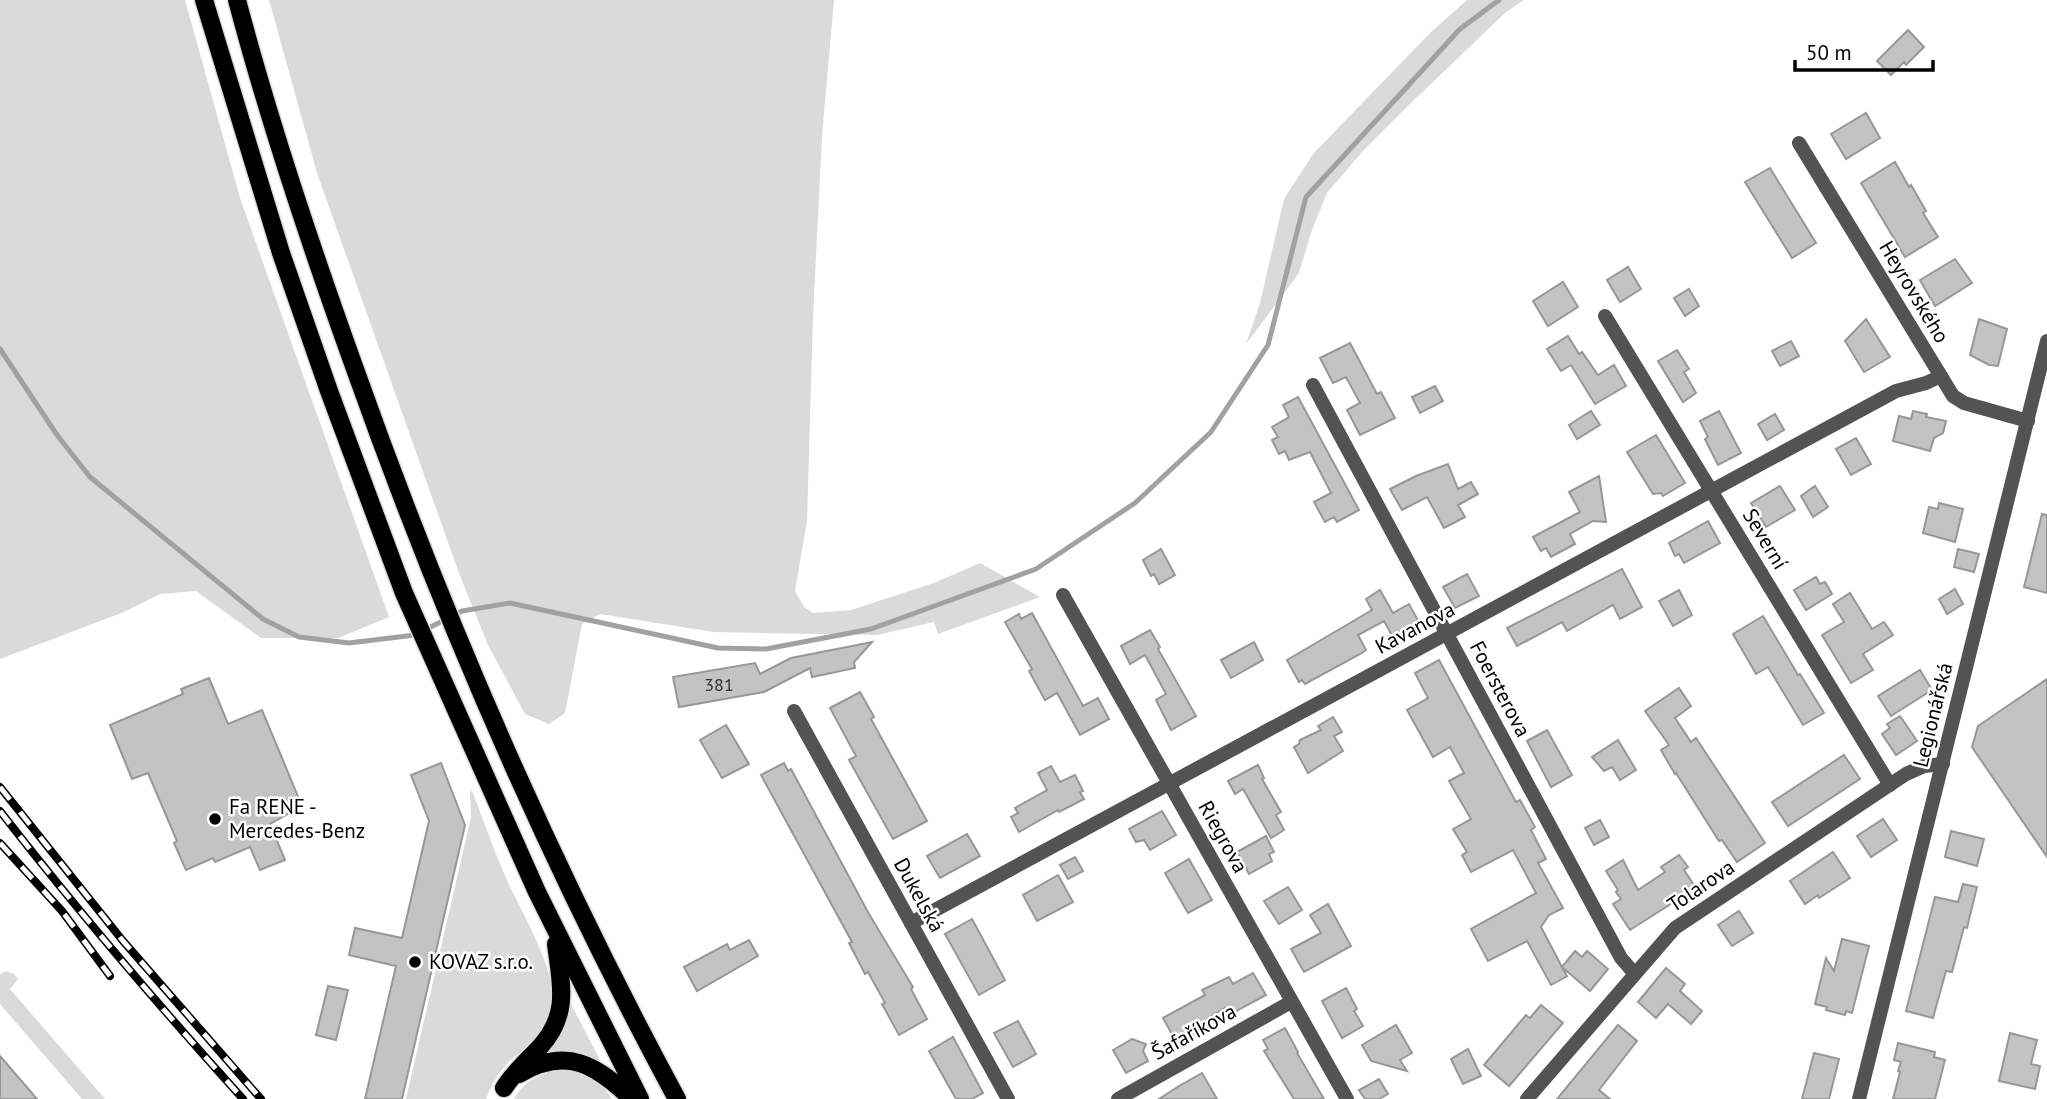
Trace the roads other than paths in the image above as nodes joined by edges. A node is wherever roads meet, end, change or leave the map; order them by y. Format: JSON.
{"nodes":[{"id":1,"x":204,"y":0,"type":"edge"},
{"id":2,"x":237,"y":0,"type":"edge"},
{"id":3,"x":1799,"y":143,"type":"dead end"},
{"id":4,"x":1605,"y":316,"type":"dead end"},
{"id":5,"x":2047,"y":341,"type":"edge"},
{"id":6,"x":1941,"y":376,"type":"junction"},
{"id":7,"x":1312,"y":385,"type":"dead end"},
{"id":8,"x":2028,"y":421,"type":"junction"},
{"id":9,"x":1712,"y":491,"type":"junction"},
{"id":10,"x":1063,"y":595,"type":"dead end"},
{"id":11,"x":1446,"y":634,"type":"junction"},
{"id":12,"x":794,"y":712,"type":"dead end"},
{"id":13,"x":1943,"y":764,"type":"junction"},
{"id":14,"x":1169,"y":784,"type":"junction"},
{"id":15,"x":1890,"y":785,"type":"junction"},
{"id":16,"x":911,"y":923,"type":"junction"},
{"id":17,"x":553,"y":927,"type":"junction"},
{"id":18,"x":1634,"y":973,"type":"junction"},
{"id":19,"x":1292,"y":1002,"type":"junction"},
{"id":20,"x":501,"y":1093,"type":"edge"},
{"id":21,"x":632,"y":1099,"type":"edge"},
{"id":22,"x":640,"y":1099,"type":"edge"},
{"id":23,"x":677,"y":1099,"type":"edge"},
{"id":24,"x":1008,"y":1099,"type":"edge"},
{"id":25,"x":1118,"y":1099,"type":"edge"},
{"id":26,"x":1347,"y":1099,"type":"edge"},
{"id":27,"x":1527,"y":1099,"type":"edge"},
{"id":28,"x":1859,"y":1099,"type":"edge"}],
"edges":[{"from":1,"to":17,"type":"main road"},
{"from":2,"to":23,"type":"main road"},
{"from":3,"to":6,"type":"street","name":"Heyrovského"},
{"from":4,"to":9,"type":"street","name":"Severní"},
{"from":5,"to":8,"type":"street","name":"Legionářská"},
{"from":6,"to":8,"type":"street","name":"Heyrovského"},
{"from":6,"to":9,"type":"street","name":"Kavanova"},
{"from":7,"to":11,"type":"street","name":"Foersterova"},
{"from":8,"to":13,"type":"street","name":"Legionářská"},
{"from":9,"to":11,"type":"street","name":"Kavanova"},
{"from":9,"to":15,"type":"street","name":"Severní"},
{"from":10,"to":14,"type":"street","name":"Riegrova"},
{"from":11,"to":14,"type":"street","name":"Kavanova"},
{"from":11,"to":18,"type":"street","name":"Foersterova"},
{"from":12,"to":16,"type":"street","name":"Dukelská"},
{"from":13,"to":15,"type":"street","name":"Tolarova"},
{"from":13,"to":28,"type":"street","name":"Legionářská"},
{"from":14,"to":16,"type":"street","name":"Kavanova"},
{"from":14,"to":19,"type":"street","name":"Riegrova"},
{"from":15,"to":18,"type":"street","name":"Tolarova"},
{"from":16,"to":24,"type":"street","name":"Dukelská"},
{"from":17,"to":20,"type":"main road"},
{"from":17,"to":22,"type":"main road"},
{"from":18,"to":27,"type":"street","name":"Tolarova"},
{"from":19,"to":25,"type":"street","name":"Šafaříkova"},
{"from":19,"to":26,"type":"street","name":"Riegrova"},
{"from":20,"to":21,"type":"main road"}]}
